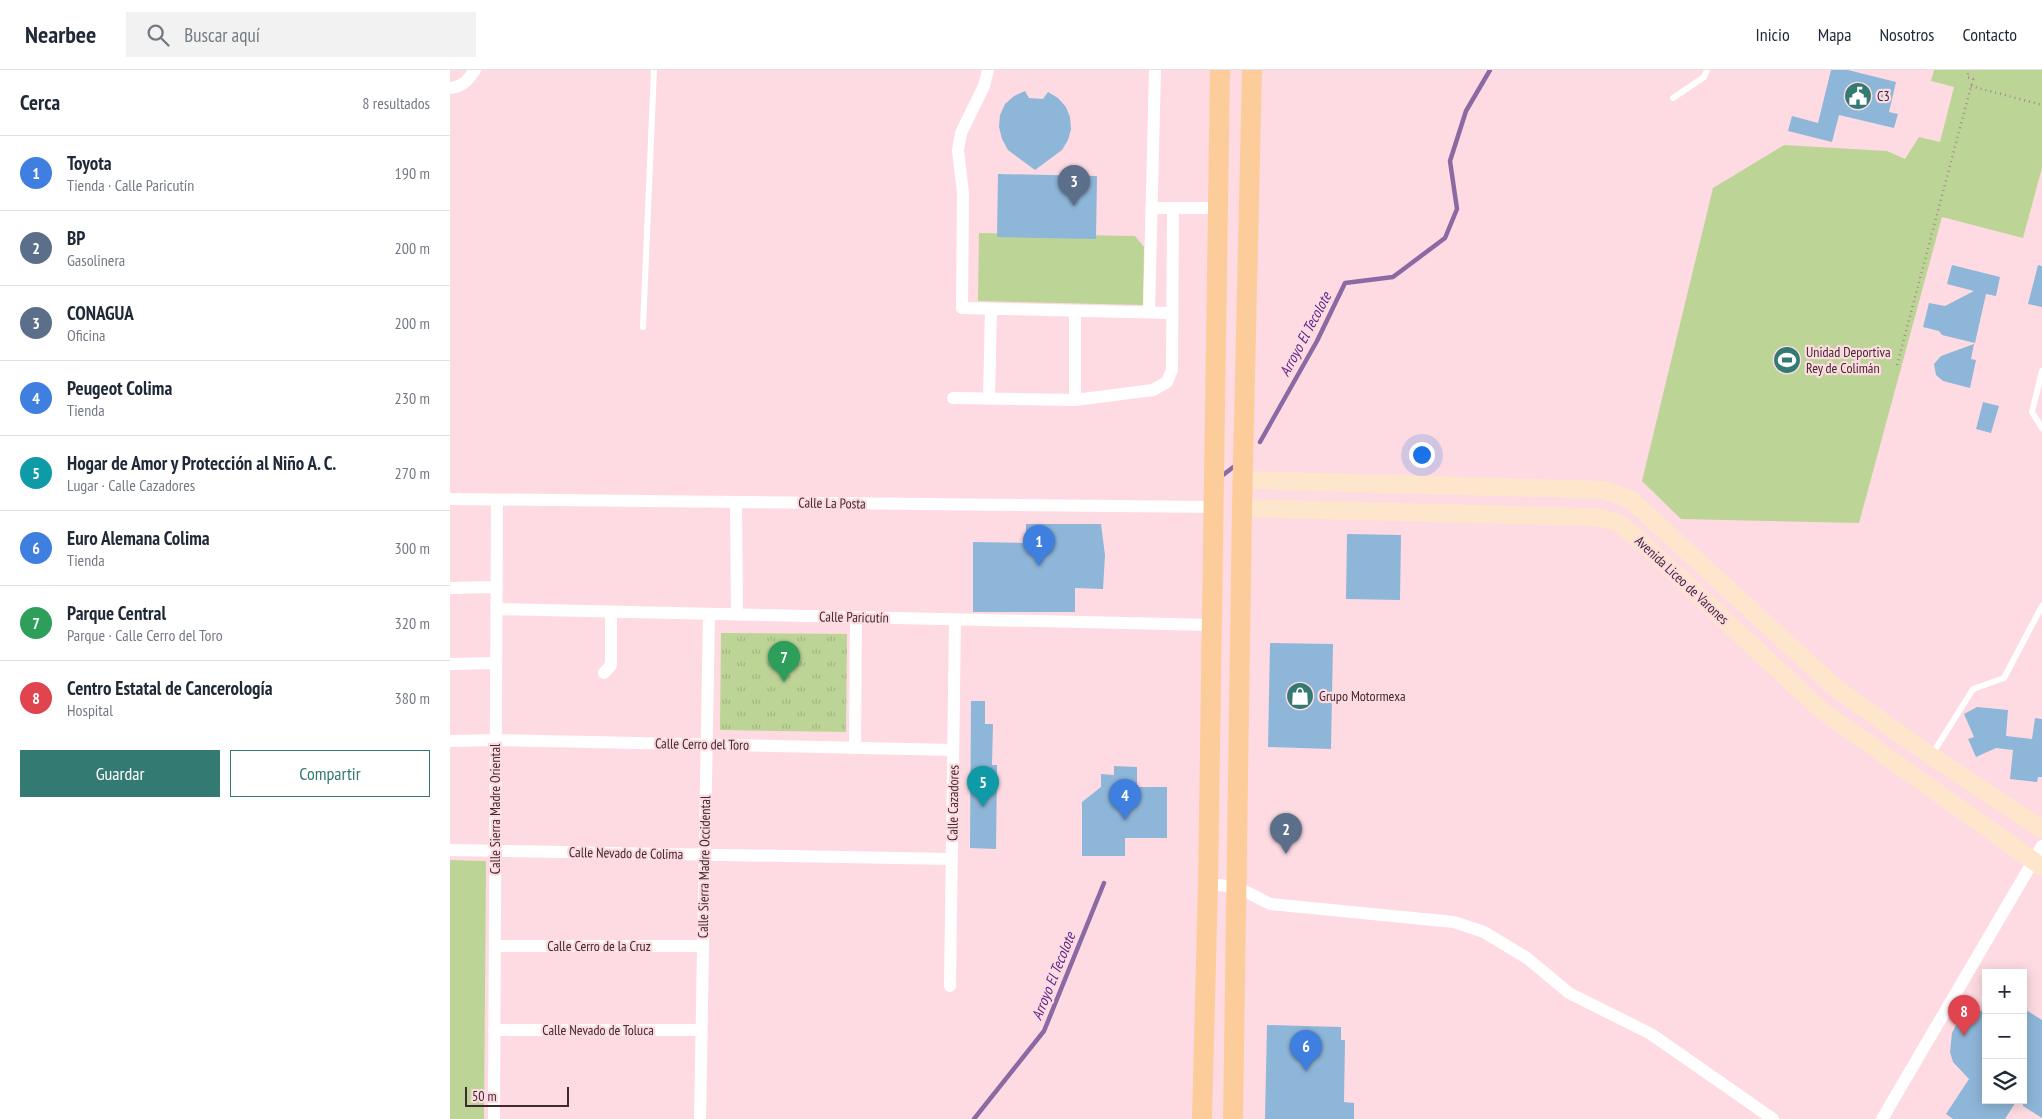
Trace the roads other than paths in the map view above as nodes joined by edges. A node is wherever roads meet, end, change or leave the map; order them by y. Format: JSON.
{"nodes":[{"id":1,"x":475,"y":70,"type":"edge"},
{"id":2,"x":654,"y":70,"type":"edge"},
{"id":3,"x":988,"y":70,"type":"edge"},
{"id":4,"x":1156,"y":70,"type":"edge"},
{"id":5,"x":1220,"y":70,"type":"edge"},
{"id":6,"x":1252,"y":70,"type":"edge"},
{"id":7,"x":1707,"y":70,"type":"edge"},
{"id":8,"x":450,"y":88,"type":"edge"},
{"id":9,"x":1673,"y":98,"type":"dead end"},
{"id":10,"x":1151,"y":208,"type":"junction"},
{"id":11,"x":1173,"y":208,"type":"junction"},
{"id":12,"x":1218,"y":208,"type":"junction"},
{"id":13,"x":991,"y":309,"type":"junction"},
{"id":14,"x":1075,"y":311,"type":"junction"},
{"id":15,"x":1148,"y":312,"type":"junction"},
{"id":16,"x":1172,"y":313,"type":"junction"},
{"id":17,"x":643,"y":327,"type":"dead end"},
{"id":18,"x":2042,"y":371,"type":"edge"},
{"id":19,"x":953,"y":398,"type":"dead end"},
{"id":20,"x":989,"y":398,"type":"junction"},
{"id":21,"x":1075,"y":400,"type":"junction"},
{"id":22,"x":1215,"y":418,"type":"junction"},
{"id":23,"x":1244,"y":419,"type":"junction"},
{"id":24,"x":2042,"y":428,"type":"edge"},
{"id":25,"x":1243,"y":480,"type":"junction"},
{"id":26,"x":450,"y":499,"type":"edge"},
{"id":27,"x":497,"y":500,"type":"junction"},
{"id":28,"x":736,"y":502,"type":"junction"},
{"id":29,"x":1213,"y":507,"type":"junction"},
{"id":30,"x":1242,"y":508,"type":"junction"},
{"id":31,"x":1651,"y":517,"type":"junction"},
{"id":32,"x":1634,"y":535,"type":"junction"},
{"id":33,"x":497,"y":587,"type":"junction"},
{"id":34,"x":450,"y":588,"type":"edge"},
{"id":35,"x":2042,"y":606,"type":"edge"},
{"id":36,"x":497,"y":609,"type":"junction"},
{"id":37,"x":611,"y":612,"type":"junction"},
{"id":38,"x":709,"y":614,"type":"junction"},
{"id":39,"x":737,"y":615,"type":"junction"},
{"id":40,"x":856,"y":618,"type":"junction"},
{"id":41,"x":955,"y":620,"type":"junction"},
{"id":42,"x":1212,"y":625,"type":"junction"},
{"id":43,"x":496,"y":663,"type":"junction"},
{"id":44,"x":450,"y":664,"type":"edge"},
{"id":45,"x":604,"y":673,"type":"dead end"},
{"id":46,"x":496,"y":740,"type":"junction"},
{"id":47,"x":450,"y":741,"type":"edge"},
{"id":48,"x":706,"y":744,"type":"junction"},
{"id":49,"x":855,"y":748,"type":"junction"},
{"id":50,"x":953,"y":750,"type":"junction"},
{"id":51,"x":1931,"y":756,"type":"junction"},
{"id":52,"x":2042,"y":829,"type":"edge"},
{"id":53,"x":2042,"y":846,"type":"edge"},
{"id":54,"x":450,"y":850,"type":"edge"},
{"id":55,"x":495,"y":851,"type":"junction"},
{"id":56,"x":705,"y":855,"type":"junction"},
{"id":57,"x":952,"y":859,"type":"junction"},
{"id":58,"x":2038,"y":864,"type":"edge"},
{"id":59,"x":1208,"y":884,"type":"junction"},
{"id":60,"x":1237,"y":887,"type":"junction"},
{"id":61,"x":495,"y":946,"type":"junction"},
{"id":62,"x":703,"y":946,"type":"junction"},
{"id":63,"x":950,"y":986,"type":"dead end"},
{"id":64,"x":494,"y":1030,"type":"junction"},
{"id":65,"x":701,"y":1030,"type":"junction"},
{"id":66,"x":494,"y":1119,"type":"edge"},
{"id":67,"x":700,"y":1119,"type":"edge"},
{"id":68,"x":1202,"y":1119,"type":"edge"},
{"id":69,"x":1233,"y":1119,"type":"edge"},
{"id":70,"x":1773,"y":1119,"type":"edge"},
{"id":71,"x":1882,"y":1119,"type":"edge"}],
"edges":[{"from":1,"to":8,"type":"street"},
{"from":2,"to":17,"type":"lane"},
{"from":3,"to":13,"type":"street"},
{"from":4,"to":10,"type":"street"},
{"from":5,"to":12,"type":"main road"},
{"from":6,"to":23,"type":"main road"},
{"from":7,"to":9,"type":"lane"},
{"from":10,"to":11,"type":"street"},
{"from":10,"to":15,"type":"street"},
{"from":11,"to":12,"type":"street"},
{"from":11,"to":16,"type":"street"},
{"from":12,"to":22,"type":"main road"},
{"from":13,"to":14,"type":"street"},
{"from":13,"to":20,"type":"street"},
{"from":14,"to":15,"type":"street"},
{"from":14,"to":21,"type":"street"},
{"from":15,"to":16,"type":"street"},
{"from":16,"to":21,"type":"street"},
{"from":18,"to":24,"type":"lane"},
{"from":19,"to":20,"type":"street"},
{"from":20,"to":21,"type":"street"},
{"from":22,"to":23,"type":"main road"},
{"from":22,"to":29,"type":"main road"},
{"from":23,"to":25,"type":"main road"},
{"from":25,"to":30,"type":"main road"},
{"from":25,"to":31,"type":"street","name":"Avenida Liceo de Varones"},
{"from":26,"to":27,"type":"street","name":"Calle La Posta"},
{"from":27,"to":28,"type":"street","name":"Calle La Posta"},
{"from":27,"to":33,"type":"street","name":"Calle Sierra Madre Oriental"},
{"from":28,"to":29,"type":"street","name":"Calle La Posta"},
{"from":28,"to":39,"type":"street"},
{"from":29,"to":42,"type":"main road"},
{"from":30,"to":32,"type":"street","name":"Avenida Liceo de Varones"},
{"from":30,"to":60,"type":"main road"},
{"from":31,"to":32,"type":"street"},
{"from":31,"to":51,"type":"street","name":"Avenida Liceo de Varones"},
{"from":32,"to":58,"type":"street","name":"Avenida Liceo de Varones"},
{"from":33,"to":34,"type":"street"},
{"from":33,"to":36,"type":"street","name":"Calle Sierra Madre Oriental"},
{"from":35,"to":51,"type":"lane"},
{"from":36,"to":37,"type":"street","name":"Calle Paricutín"},
{"from":36,"to":43,"type":"street","name":"Calle Sierra Madre Oriental"},
{"from":37,"to":38,"type":"street","name":"Calle Paricutín"},
{"from":37,"to":45,"type":"street"},
{"from":38,"to":39,"type":"street","name":"Calle Paricutín"},
{"from":38,"to":48,"type":"street","name":"Calle Sierra Madre Occidental"},
{"from":39,"to":40,"type":"street","name":"Calle Paricutín"},
{"from":40,"to":41,"type":"street","name":"Calle Paricutín"},
{"from":40,"to":49,"type":"street"},
{"from":41,"to":42,"type":"street","name":"Calle Paricutín"},
{"from":41,"to":50,"type":"street","name":"Calle Cazadores"},
{"from":42,"to":59,"type":"main road"},
{"from":43,"to":44,"type":"street"},
{"from":43,"to":46,"type":"street","name":"Calle Sierra Madre Oriental"},
{"from":46,"to":47,"type":"street","name":"Calle Cerro del Toro"},
{"from":46,"to":48,"type":"street","name":"Calle Cerro del Toro"},
{"from":46,"to":55,"type":"street","name":"Calle Sierra Madre Oriental"},
{"from":48,"to":49,"type":"street","name":"Calle Cerro del Toro"},
{"from":48,"to":56,"type":"street","name":"Calle Sierra Madre Occidental"},
{"from":49,"to":50,"type":"street","name":"Calle Cerro del Toro"},
{"from":50,"to":57,"type":"street","name":"Calle Cazadores"},
{"from":51,"to":52,"type":"street","name":"Avenida Liceo de Varones"},
{"from":53,"to":58,"type":"street"},
{"from":54,"to":55,"type":"street","name":"Calle Nevado de Colima"},
{"from":55,"to":56,"type":"street","name":"Calle Nevado de Colima"},
{"from":55,"to":61,"type":"street","name":"Calle Sierra Madre Oriental"},
{"from":56,"to":57,"type":"street","name":"Calle Nevado de Colima"},
{"from":56,"to":62,"type":"street","name":"Calle Sierra Madre Occidental"},
{"from":57,"to":63,"type":"street","name":"Calle Cazadores"},
{"from":58,"to":71,"type":"street"},
{"from":59,"to":60,"type":"street"},
{"from":59,"to":68,"type":"main road"},
{"from":60,"to":69,"type":"main road"},
{"from":60,"to":70,"type":"street"},
{"from":61,"to":62,"type":"street","name":"Calle Cerro de la Cruz"},
{"from":61,"to":64,"type":"street","name":"Calle Sierra Madre Oriental"},
{"from":62,"to":65,"type":"street","name":"Calle Sierra Madre Occidental"},
{"from":64,"to":65,"type":"street","name":"Calle Nevado de Toluca"},
{"from":64,"to":66,"type":"street","name":"Calle Sierra Madre Oriental"},
{"from":65,"to":67,"type":"street","name":"Calle Sierra Madre Occidental"}]}
